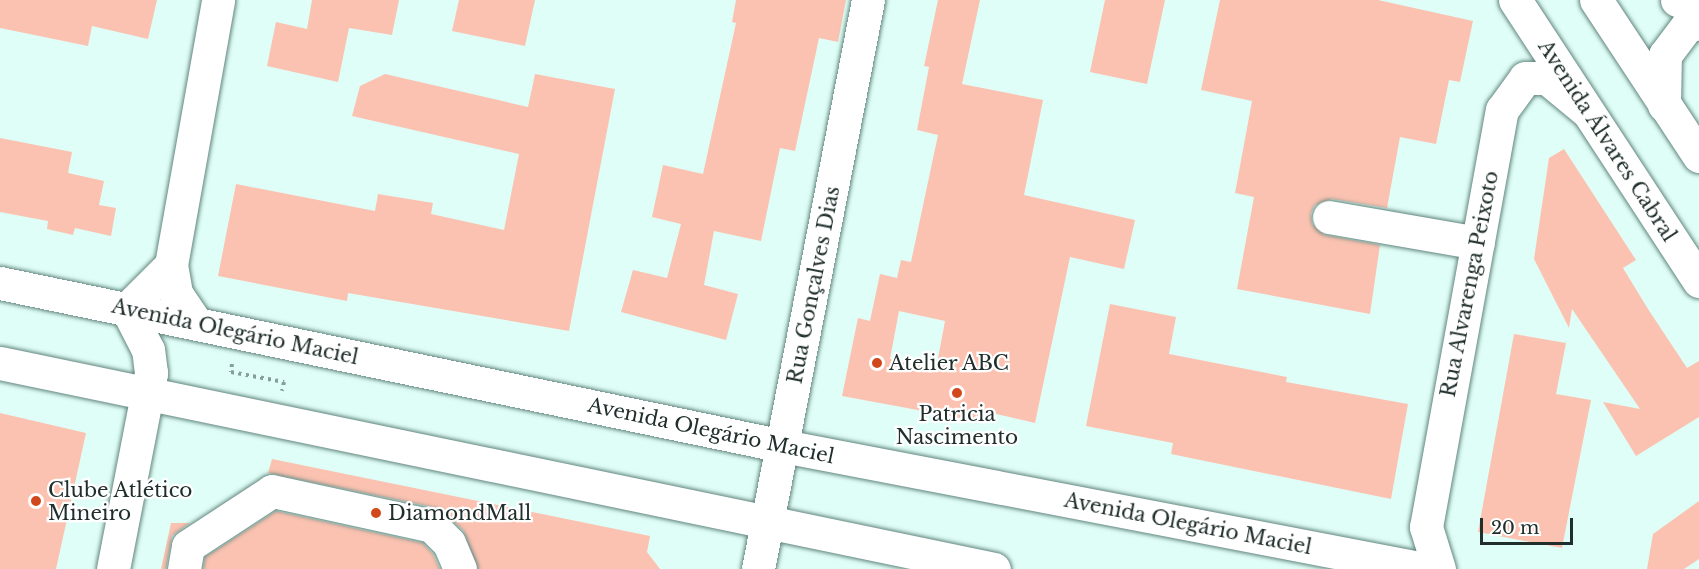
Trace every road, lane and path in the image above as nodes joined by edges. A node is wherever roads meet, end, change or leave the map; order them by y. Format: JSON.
{"nodes":[{"id":1,"x":218,"y":0,"type":"edge"},
{"id":2,"x":868,"y":0,"type":"edge"},
{"id":3,"x":1515,"y":0,"type":"edge"},
{"id":4,"x":1596,"y":0,"type":"edge"},
{"id":5,"x":1677,"y":0,"type":"edge"},
{"id":6,"x":1699,"y":6,"type":"edge"},
{"id":7,"x":1699,"y":23,"type":"edge"},
{"id":8,"x":1664,"y":105,"type":"junction"},
{"id":9,"x":1588,"y":112,"type":"junction"},
{"id":10,"x":1699,"y":156,"type":"edge"},
{"id":11,"x":1329,"y":217,"type":"dead end"},
{"id":12,"x":1478,"y":243,"type":"junction"},
{"id":13,"x":171,"y":265,"type":"junction"},
{"id":14,"x":1699,"y":281,"type":"edge"},
{"id":15,"x":0,"y":283,"type":"edge"},
{"id":16,"x":127,"y":309,"type":"junction"},
{"id":17,"x":195,"y":323,"type":"junction"},
{"id":18,"x":236,"y":332,"type":"junction"},
{"id":19,"x":0,"y":363,"type":"edge"},
{"id":20,"x":150,"y":394,"type":"junction"},
{"id":21,"x":274,"y":420,"type":"junction"},
{"id":22,"x":783,"y":446,"type":"junction"},
{"id":23,"x":767,"y":524,"type":"junction"},
{"id":24,"x":112,"y":569,"type":"edge"},
{"id":25,"x":184,"y":569,"type":"edge"},
{"id":26,"x":460,"y":569,"type":"edge"},
{"id":27,"x":758,"y":569,"type":"edge"},
{"id":28,"x":994,"y":569,"type":"edge"},
{"id":29,"x":1424,"y":569,"type":"edge"},
{"id":30,"x":1439,"y":569,"type":"edge"}],
"edges":[{"from":1,"to":13,"type":"street"},
{"from":2,"to":22,"type":"street","name":"Rua Gonçalves Dias"},
{"from":3,"to":9,"type":"street","name":"Avenida Álvares Cabral"},
{"from":4,"to":8,"type":"street"},
{"from":5,"to":6,"type":"street"},
{"from":7,"to":8,"type":"street"},
{"from":8,"to":10,"type":"street"},
{"from":9,"to":12,"type":"street","name":"Rua Alvarenga Peixoto"},
{"from":9,"to":14,"type":"street","name":"Avenida Álvares Cabral"},
{"from":11,"to":12,"type":"street"},
{"from":12,"to":30,"type":"street","name":"Rua Alvarenga Peixoto"},
{"from":13,"to":16,"type":"street"},
{"from":13,"to":17,"type":"street"},
{"from":15,"to":16,"type":"street","name":"Avenida Olegário Maciel"},
{"from":16,"to":17,"type":"street","name":"Avenida Olegário Maciel"},
{"from":16,"to":20,"type":"street"},
{"from":17,"to":18,"type":"street","name":"Avenida Olegário Maciel"},
{"from":18,"to":21,"type":"path"},
{"from":18,"to":22,"type":"street","name":"Avenida Olegário Maciel"},
{"from":19,"to":20,"type":"street"},
{"from":20,"to":21,"type":"street"},
{"from":20,"to":24,"type":"street"},
{"from":21,"to":23,"type":"street"},
{"from":22,"to":23,"type":"street","name":"Rua Gonçalves Dias"},
{"from":22,"to":29,"type":"street","name":"Avenida Olegário Maciel"},
{"from":23,"to":27,"type":"street","name":"Rua Gonçalves Dias"},
{"from":23,"to":28,"type":"street"},
{"from":25,"to":26,"type":"street"}]}
